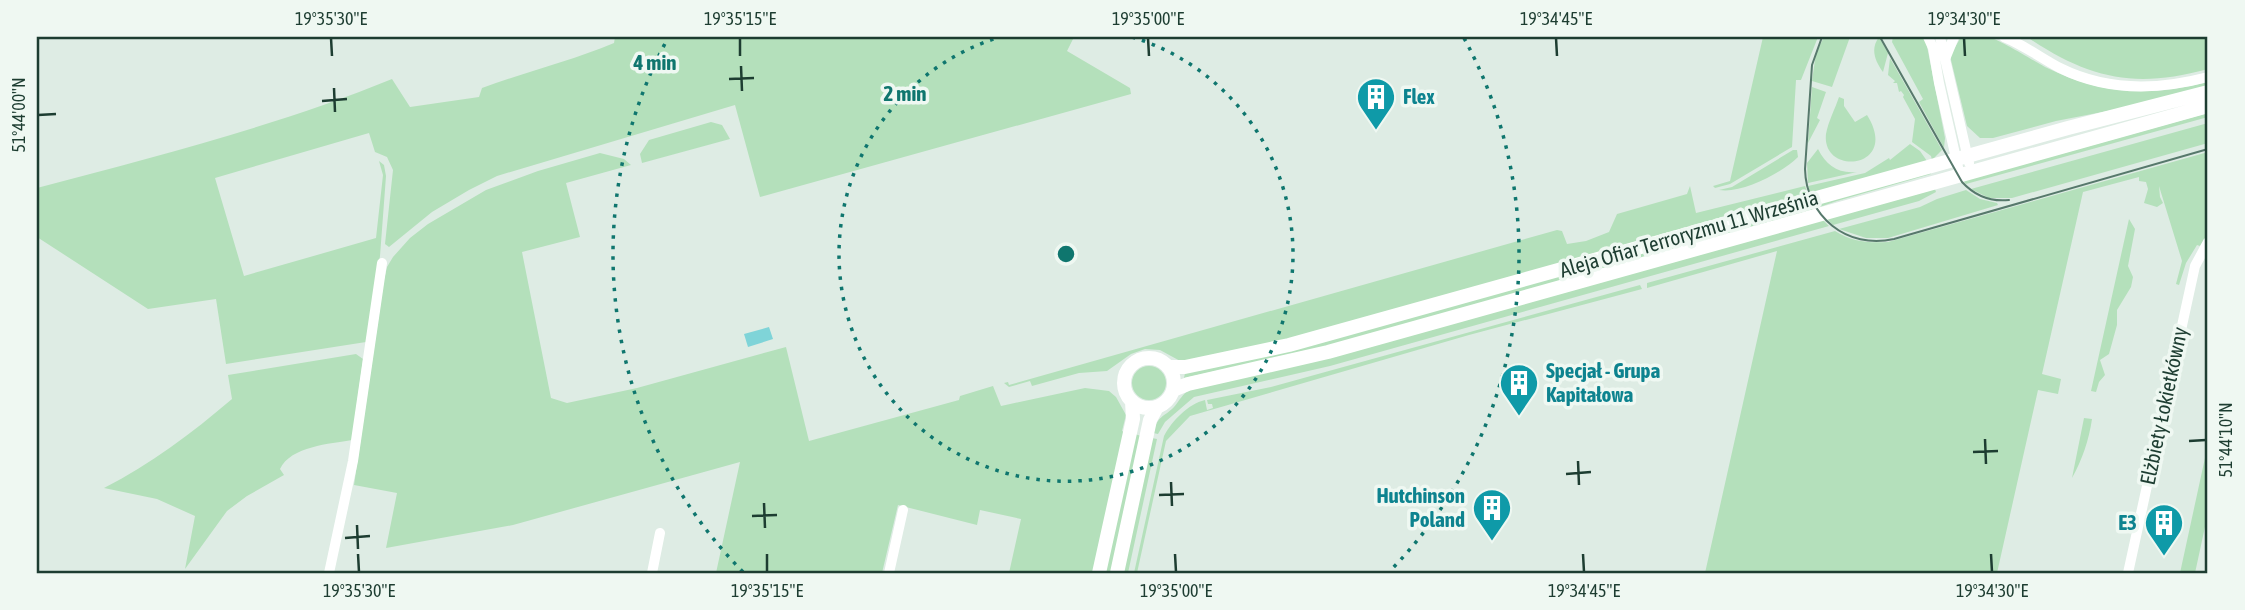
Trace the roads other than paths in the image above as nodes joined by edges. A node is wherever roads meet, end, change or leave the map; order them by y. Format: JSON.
{"nodes":[{"id":1,"x":1928,"y":37,"type":"edge"},
{"id":2,"x":1940,"y":37,"type":"edge"},
{"id":3,"x":1954,"y":37,"type":"edge"},
{"id":4,"x":2004,"y":37,"type":"edge"},
{"id":5,"x":2019,"y":41,"type":"edge"},
{"id":6,"x":1945,"y":59,"type":"junction"},
{"id":7,"x":2208,"y":76,"type":"edge"},
{"id":8,"x":2208,"y":92,"type":"edge"},
{"id":9,"x":2208,"y":106,"type":"edge"},
{"id":10,"x":1962,"y":158,"type":"junction"},
{"id":11,"x":1966,"y":174,"type":"junction"},
{"id":12,"x":2208,"y":242,"type":"edge"},
{"id":13,"x":383,"y":262,"type":"dead end"},
{"id":14,"x":1168,"y":367,"type":"junction"},
{"id":15,"x":1173,"y":390,"type":"junction"},
{"id":16,"x":1132,"y":401,"type":"junction"},
{"id":17,"x":1157,"y":407,"type":"junction"},
{"id":18,"x":903,"y":510,"type":"dead end"},
{"id":19,"x":660,"y":533,"type":"dead end"},
{"id":20,"x":329,"y":573,"type":"edge"},
{"id":21,"x":652,"y":573,"type":"edge"},
{"id":22,"x":888,"y":573,"type":"edge"},
{"id":23,"x":1100,"y":573,"type":"edge"},
{"id":24,"x":1117,"y":573,"type":"edge"},
{"id":25,"x":2128,"y":573,"type":"edge"}],
"edges":[{"from":1,"to":10,"type":"street"},
{"from":2,"to":6,"type":"street"},
{"from":3,"to":6,"type":"street"},
{"from":4,"to":5,"type":"street"},
{"from":5,"to":7,"type":"street"},
{"from":6,"to":10,"type":"street"},
{"from":8,"to":10,"type":"street","name":"Aleja Ofiar Terroryzmu 11 Września"},
{"from":9,"to":11,"type":"street","name":"Aleja Ofiar Terroryzmu 11 Września"},
{"from":10,"to":11,"type":"street"},
{"from":10,"to":14,"type":"street","name":"Aleja Ofiar Terroryzmu 11 Września"},
{"from":11,"to":15,"type":"street","name":"Aleja Ofiar Terroryzmu 11 Września"},
{"from":12,"to":25,"type":"street","name":"Elżbiety Łokietkówny"},
{"from":13,"to":20,"type":"street"},
{"from":14,"to":15,"type":"street"},
{"from":14,"to":16,"type":"street"},
{"from":15,"to":17,"type":"street"},
{"from":16,"to":17,"type":"street"},
{"from":16,"to":23,"type":"street"},
{"from":17,"to":24,"type":"street"},
{"from":18,"to":22,"type":"street"},
{"from":19,"to":21,"type":"street"}]}
